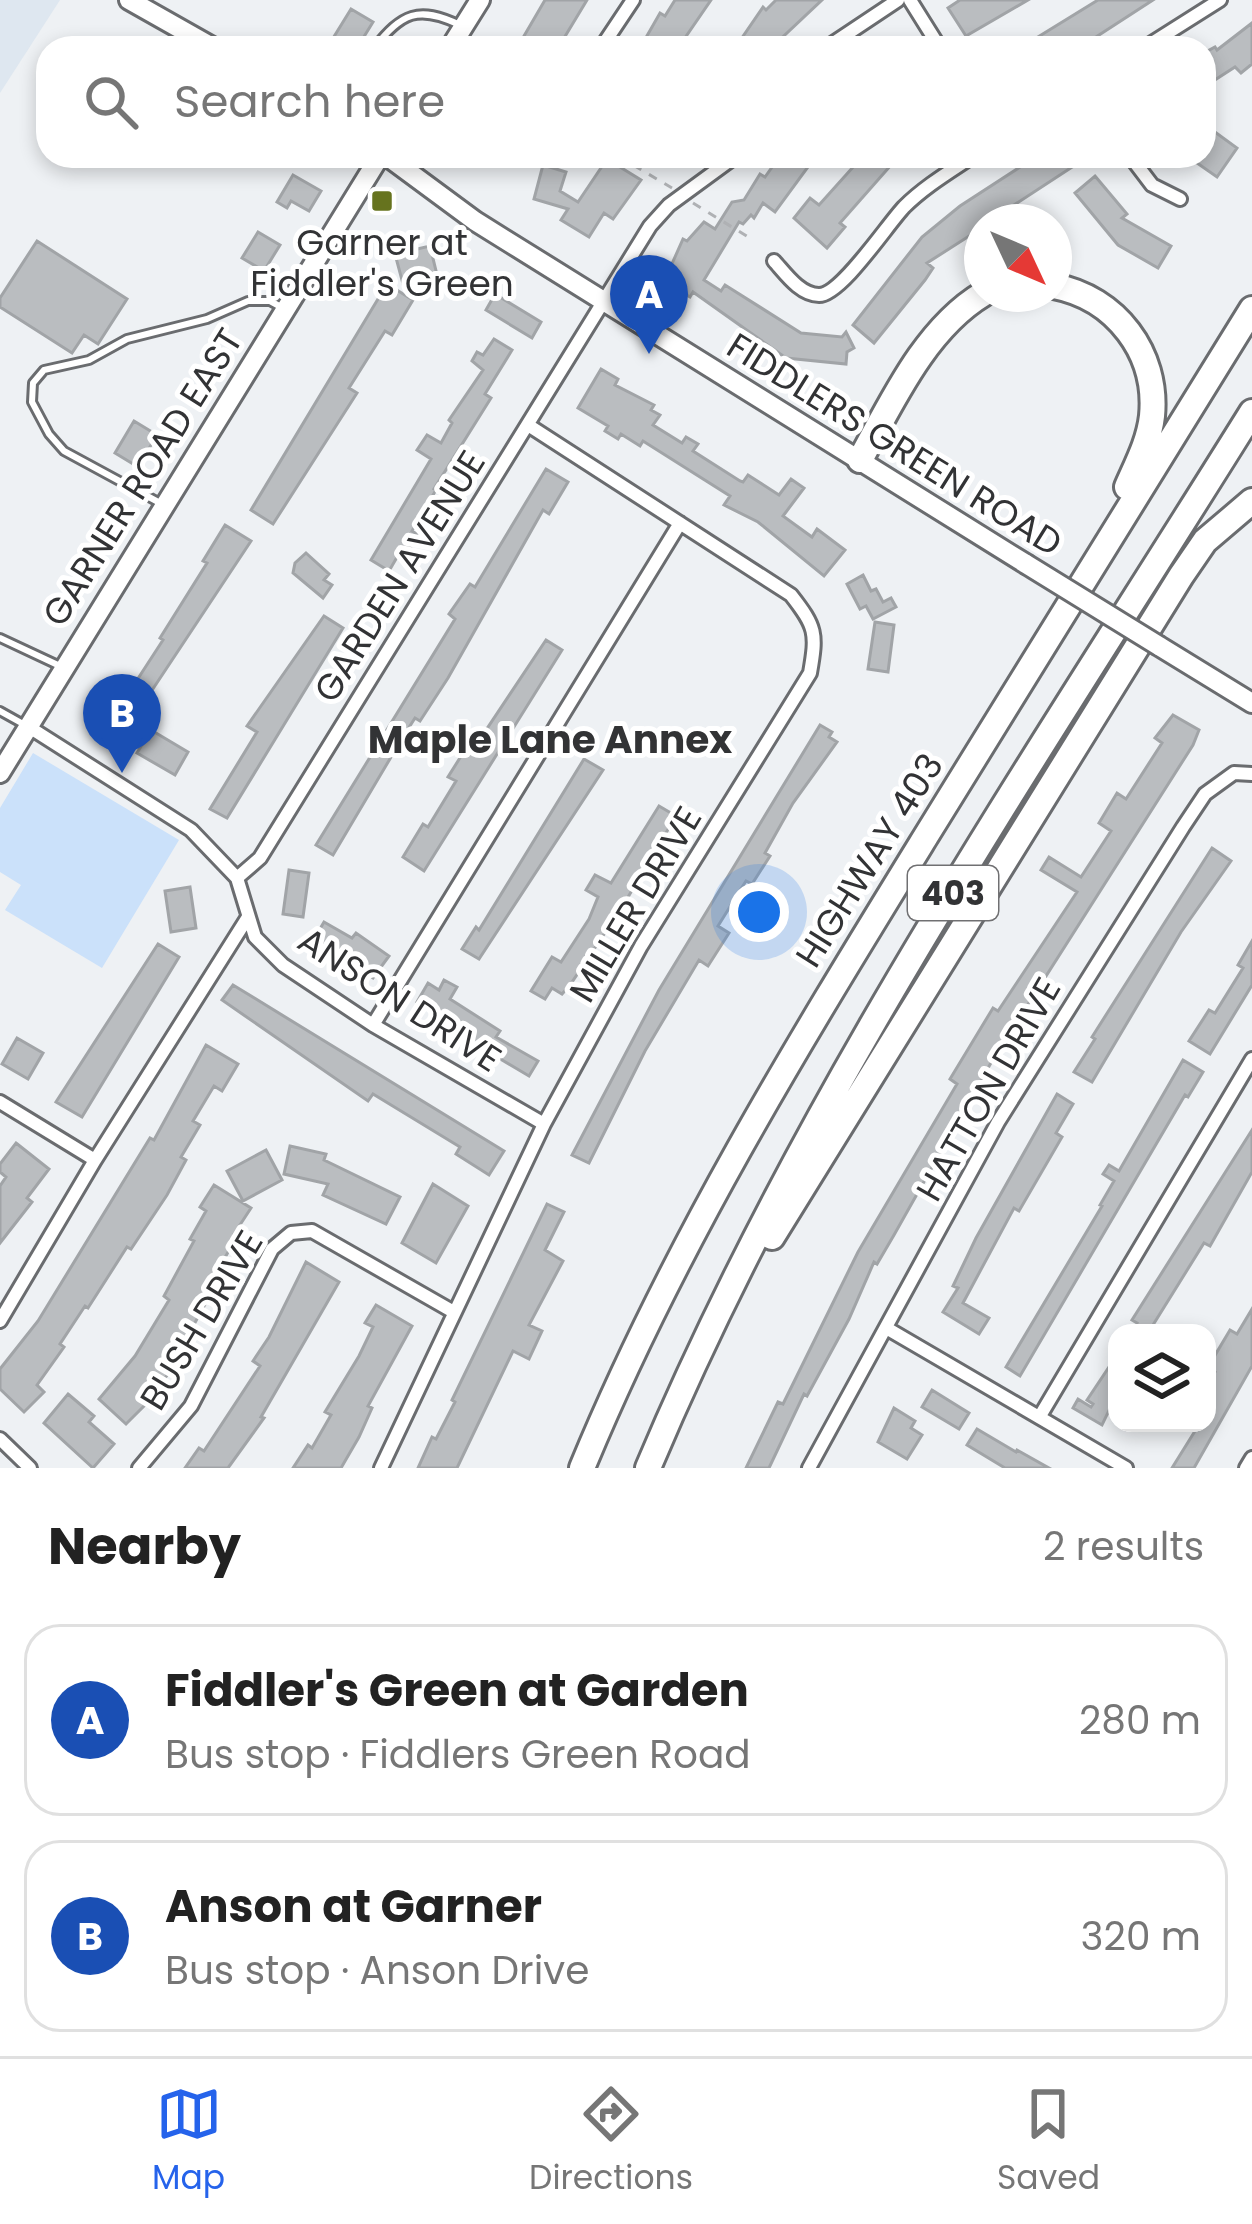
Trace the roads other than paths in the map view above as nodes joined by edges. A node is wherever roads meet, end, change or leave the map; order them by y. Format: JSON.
{"nodes":[{"id":1,"x":129,"y":0,"type":"edge"},
{"id":2,"x":480,"y":0,"type":"edge"},
{"id":3,"x":633,"y":0,"type":"edge"},
{"id":4,"x":898,"y":0,"type":"edge"},
{"id":5,"x":910,"y":0,"type":"edge"},
{"id":6,"x":1220,"y":0,"type":"edge"},
{"id":7,"x":464,"y":27,"type":"junction"},
{"id":8,"x":193,"y":36,"type":"edge"},
{"id":9,"x":384,"y":36,"type":"edge"},
{"id":10,"x":458,"y":36,"type":"edge"},
{"id":11,"x":609,"y":36,"type":"edge"},
{"id":12,"x":844,"y":36,"type":"edge"},
{"id":13,"x":932,"y":36,"type":"edge"},
{"id":14,"x":1163,"y":36,"type":"edge"},
{"id":15,"x":376,"y":168,"type":"edge"},
{"id":16,"x":401,"y":168,"type":"edge"},
{"id":17,"x":720,"y":168,"type":"edge"},
{"id":18,"x":956,"y":168,"type":"edge"},
{"id":19,"x":1139,"y":168,"type":"edge"},
{"id":20,"x":1180,"y":199,"type":"dead end"},
{"id":21,"x":774,"y":261,"type":"dead end"},
{"id":22,"x":1072,"y":290,"type":"edge"},
{"id":23,"x":602,"y":298,"type":"junction"},
{"id":24,"x":284,"y":308,"type":"junction"},
{"id":25,"x":1252,"y":309,"type":"edge"},
{"id":26,"x":964,"y":310,"type":"edge"},
{"id":27,"x":1252,"y":412,"type":"edge"},
{"id":28,"x":528,"y":424,"type":"junction"},
{"id":29,"x":860,"y":460,"type":"junction"},
{"id":30,"x":1252,"y":501,"type":"edge"},
{"id":31,"x":164,"y":505,"type":"junction"},
{"id":32,"x":680,"y":523,"type":"junction"},
{"id":33,"x":1094,"y":566,"type":"junction"},
{"id":34,"x":0,"y":638,"type":"edge"},
{"id":35,"x":63,"y":668,"type":"junction"},
{"id":36,"x":1252,"y":703,"type":"edge"},
{"id":37,"x":0,"y":711,"type":"edge"},
{"id":38,"x":28,"y":727,"type":"junction"},
{"id":39,"x":0,"y":773,"type":"edge"},
{"id":40,"x":1252,"y":774,"type":"edge"},
{"id":41,"x":237,"y":878,"type":"junction"},
{"id":42,"x":248,"y":917,"type":"junction"},
{"id":43,"x":373,"y":1025,"type":"junction"},
{"id":44,"x":1250,"y":1069,"type":"edge"},
{"id":45,"x":0,"y":1102,"type":"edge"},
{"id":46,"x":544,"y":1124,"type":"junction"},
{"id":47,"x":95,"y":1160,"type":"junction"},
{"id":48,"x":452,"y":1311,"type":"junction"},
{"id":49,"x":0,"y":1321,"type":"edge"},
{"id":50,"x":887,"y":1329,"type":"junction"},
{"id":51,"x":681,"y":1388,"type":"junction"},
{"id":52,"x":1040,"y":1416,"type":"junction"},
{"id":53,"x":0,"y":1438,"type":"edge"},
{"id":54,"x":1252,"y":1458,"type":"edge"},
{"id":55,"x":30,"y":1468,"type":"edge"},
{"id":56,"x":139,"y":1468,"type":"edge"},
{"id":57,"x":381,"y":1468,"type":"edge"},
{"id":58,"x":582,"y":1468,"type":"edge"},
{"id":59,"x":648,"y":1468,"type":"edge"},
{"id":60,"x":808,"y":1468,"type":"edge"},
{"id":61,"x":1126,"y":1468,"type":"edge"},
{"id":62,"x":1246,"y":1468,"type":"edge"}],
"edges":[{"from":1,"to":8,"type":"main road"},
{"from":2,"to":7,"type":"main road"},
{"from":3,"to":11,"type":"street"},
{"from":4,"to":12,"type":"street"},
{"from":5,"to":13,"type":"street"},
{"from":6,"to":14,"type":"street"},
{"from":7,"to":9,"type":"lane"},
{"from":7,"to":10,"type":"main road"},
{"from":15,"to":24,"type":"main road","name":"GARNER ROAD EAST"},
{"from":16,"to":23,"type":"main road","name":"FIDDLERS GREEN ROAD"},
{"from":17,"to":23,"type":"street","name":"GARDEN AVENUE"},
{"from":18,"to":21,"type":"street"},
{"from":19,"to":20,"type":"street"},
{"from":22,"to":33,"type":"highway"},
{"from":23,"to":28,"type":"street","name":"GARDEN AVENUE"},
{"from":23,"to":29,"type":"main road","name":"FIDDLERS GREEN ROAD"},
{"from":24,"to":31,"type":"main road","name":"GARNER ROAD EAST"},
{"from":24,"to":31,"type":"lane"},
{"from":25,"to":33,"type":"highway","name":"HIGHWAY 403","number":"403"},
{"from":26,"to":29,"type":"highway"},
{"from":27,"to":51,"type":"highway","number":"403"},
{"from":28,"to":32,"type":"street","name":"MILLER DRIVE"},
{"from":28,"to":41,"type":"street","name":"GARDEN AVENUE"},
{"from":29,"to":36,"type":"main road","name":"FIDDLERS GREEN ROAD","bridge":true},
{"from":30,"to":51,"type":"highway"},
{"from":31,"to":35,"type":"main road","name":"GARNER ROAD EAST"},
{"from":32,"to":43,"type":"street"},
{"from":32,"to":46,"type":"street","name":"MILLER DRIVE"},
{"from":33,"to":58,"type":"highway","name":"HIGHWAY 403","number":"403"},
{"from":34,"to":35,"type":"lane"},
{"from":35,"to":38,"type":"main road","name":"GARNER ROAD EAST"},
{"from":37,"to":38,"type":"lane"},
{"from":38,"to":39,"type":"main road","name":"GARNER ROAD EAST"},
{"from":38,"to":41,"type":"street","name":"ANSON DRIVE"},
{"from":40,"to":50,"type":"street","name":"HATTON DRIVE"},
{"from":41,"to":42,"type":"street","name":"ANSON DRIVE"},
{"from":42,"to":43,"type":"street","name":"ANSON DRIVE"},
{"from":42,"to":47,"type":"street"},
{"from":43,"to":46,"type":"street","name":"ANSON DRIVE"},
{"from":44,"to":52,"type":"street"},
{"from":45,"to":47,"type":"street"},
{"from":46,"to":48,"type":"street","name":"MILLER DRIVE"},
{"from":47,"to":49,"type":"street"},
{"from":48,"to":56,"type":"street","name":"BUSH DRIVE"},
{"from":48,"to":57,"type":"street","name":"MILLER DRIVE"},
{"from":50,"to":52,"type":"street"},
{"from":50,"to":60,"type":"street","name":"HATTON DRIVE"},
{"from":51,"to":59,"type":"highway","number":"403"},
{"from":52,"to":61,"type":"street"},
{"from":53,"to":55,"type":"street"},
{"from":54,"to":62,"type":"street"}]}
